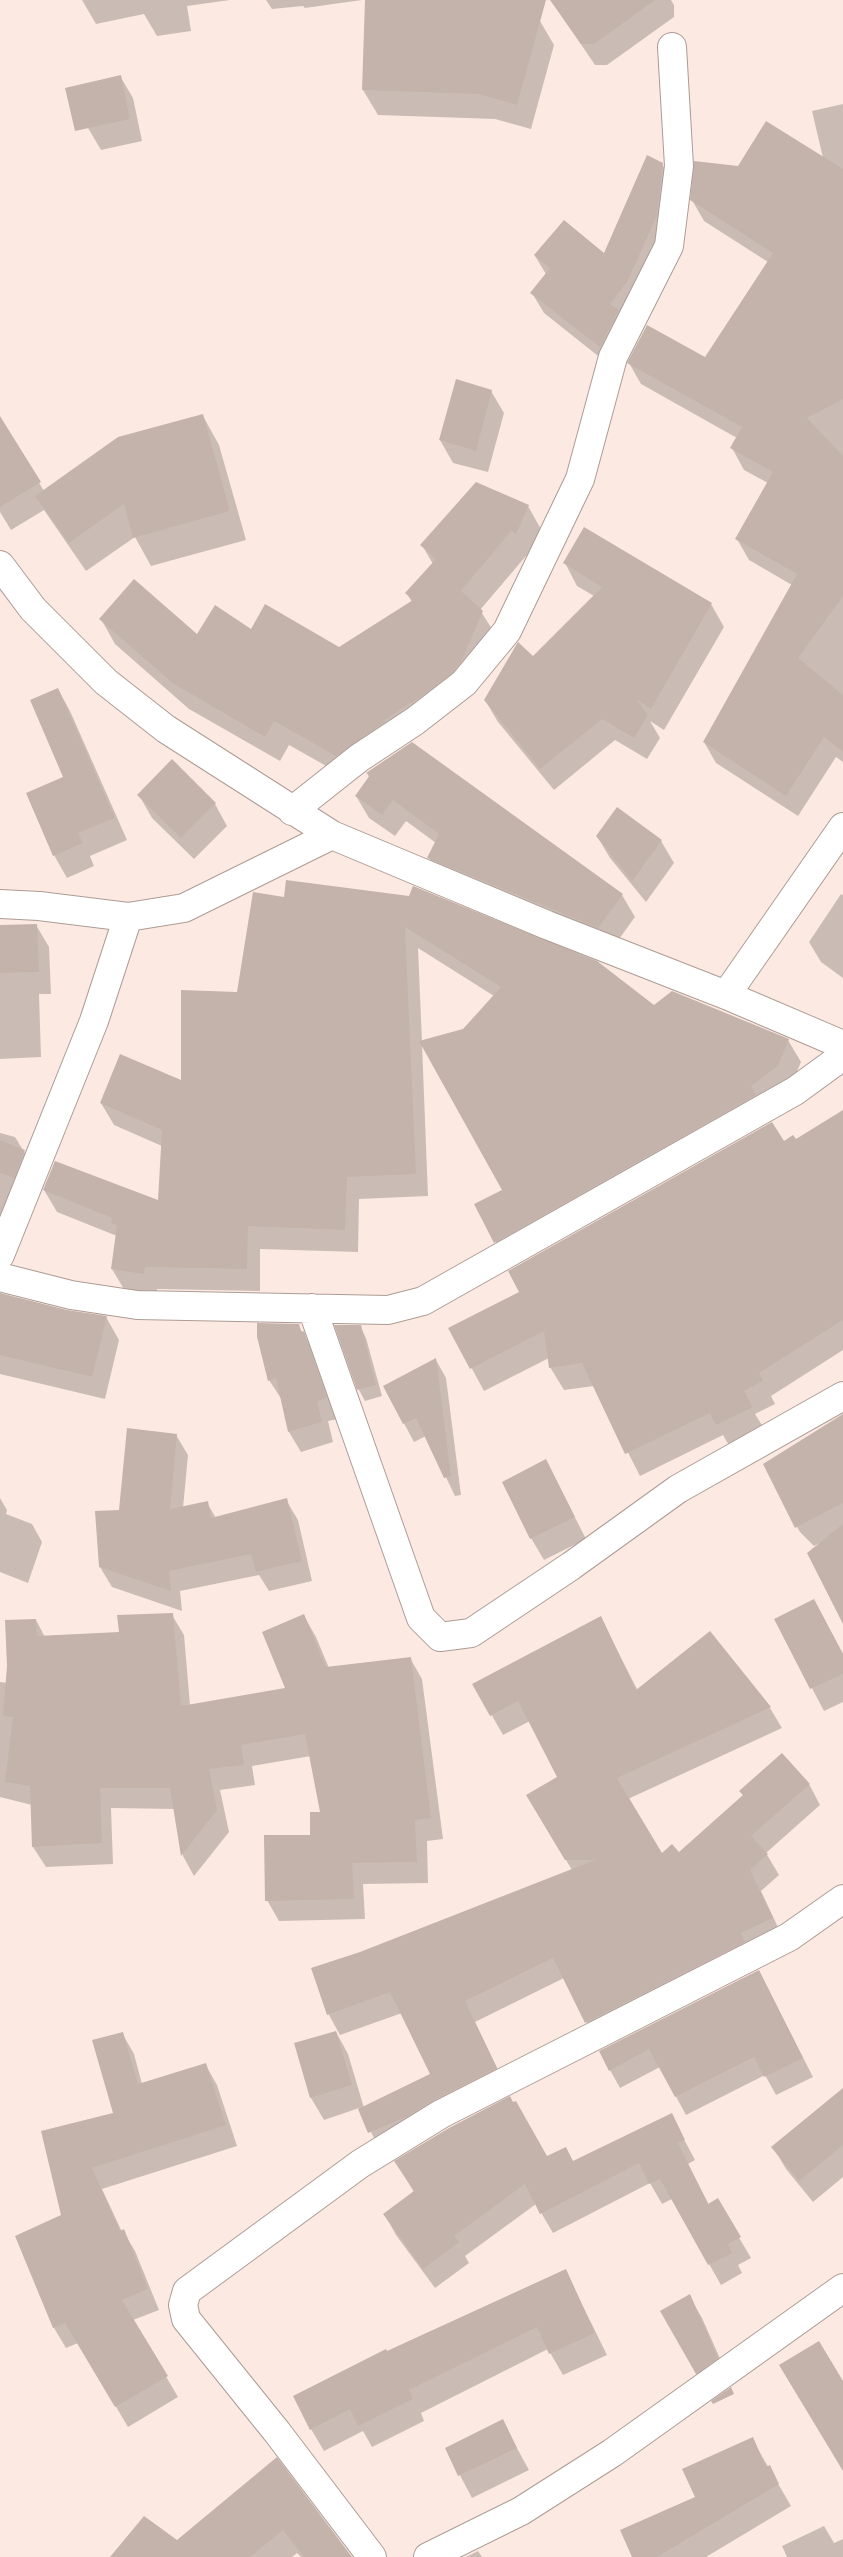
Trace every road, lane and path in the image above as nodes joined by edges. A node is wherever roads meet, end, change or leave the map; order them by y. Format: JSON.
{"nodes":[{"id":1,"x":672,"y":47,"type":"dead end"},
{"id":2,"x":0,"y":566,"type":"edge"},
{"id":3,"x":292,"y":811,"type":"junction"},
{"id":4,"x":843,"y":826,"type":"edge"},
{"id":5,"x":332,"y":835,"type":"junction"},
{"id":6,"x":0,"y":904,"type":"edge"},
{"id":7,"x":128,"y":917,"type":"junction"},
{"id":8,"x":726,"y":995,"type":"junction"},
{"id":9,"x":843,"y":1045,"type":"edge"},
{"id":10,"x":843,"y":1056,"type":"edge"},
{"id":11,"x":0,"y":1255,"type":"edge"},
{"id":12,"x":0,"y":1277,"type":"edge"},
{"id":13,"x":312,"y":1308,"type":"junction"},
{"id":14,"x":843,"y":1396,"type":"edge"},
{"id":15,"x":843,"y":1899,"type":"edge"},
{"id":16,"x":843,"y":2288,"type":"edge"},
{"id":17,"x":372,"y":2557,"type":"edge"},
{"id":18,"x":428,"y":2557,"type":"edge"}],
"edges":[{"from":1,"to":3,"type":"street"},
{"from":2,"to":3,"type":"street"},
{"from":3,"to":5,"type":"street"},
{"from":4,"to":8,"type":"street"},
{"from":5,"to":7,"type":"street"},
{"from":5,"to":8,"type":"street"},
{"from":6,"to":7,"type":"street"},
{"from":7,"to":11,"type":"street"},
{"from":8,"to":9,"type":"street"},
{"from":10,"to":13,"type":"street"},
{"from":12,"to":13,"type":"street"},
{"from":13,"to":14,"type":"street"},
{"from":15,"to":17,"type":"street"},
{"from":16,"to":18,"type":"street"}]}
